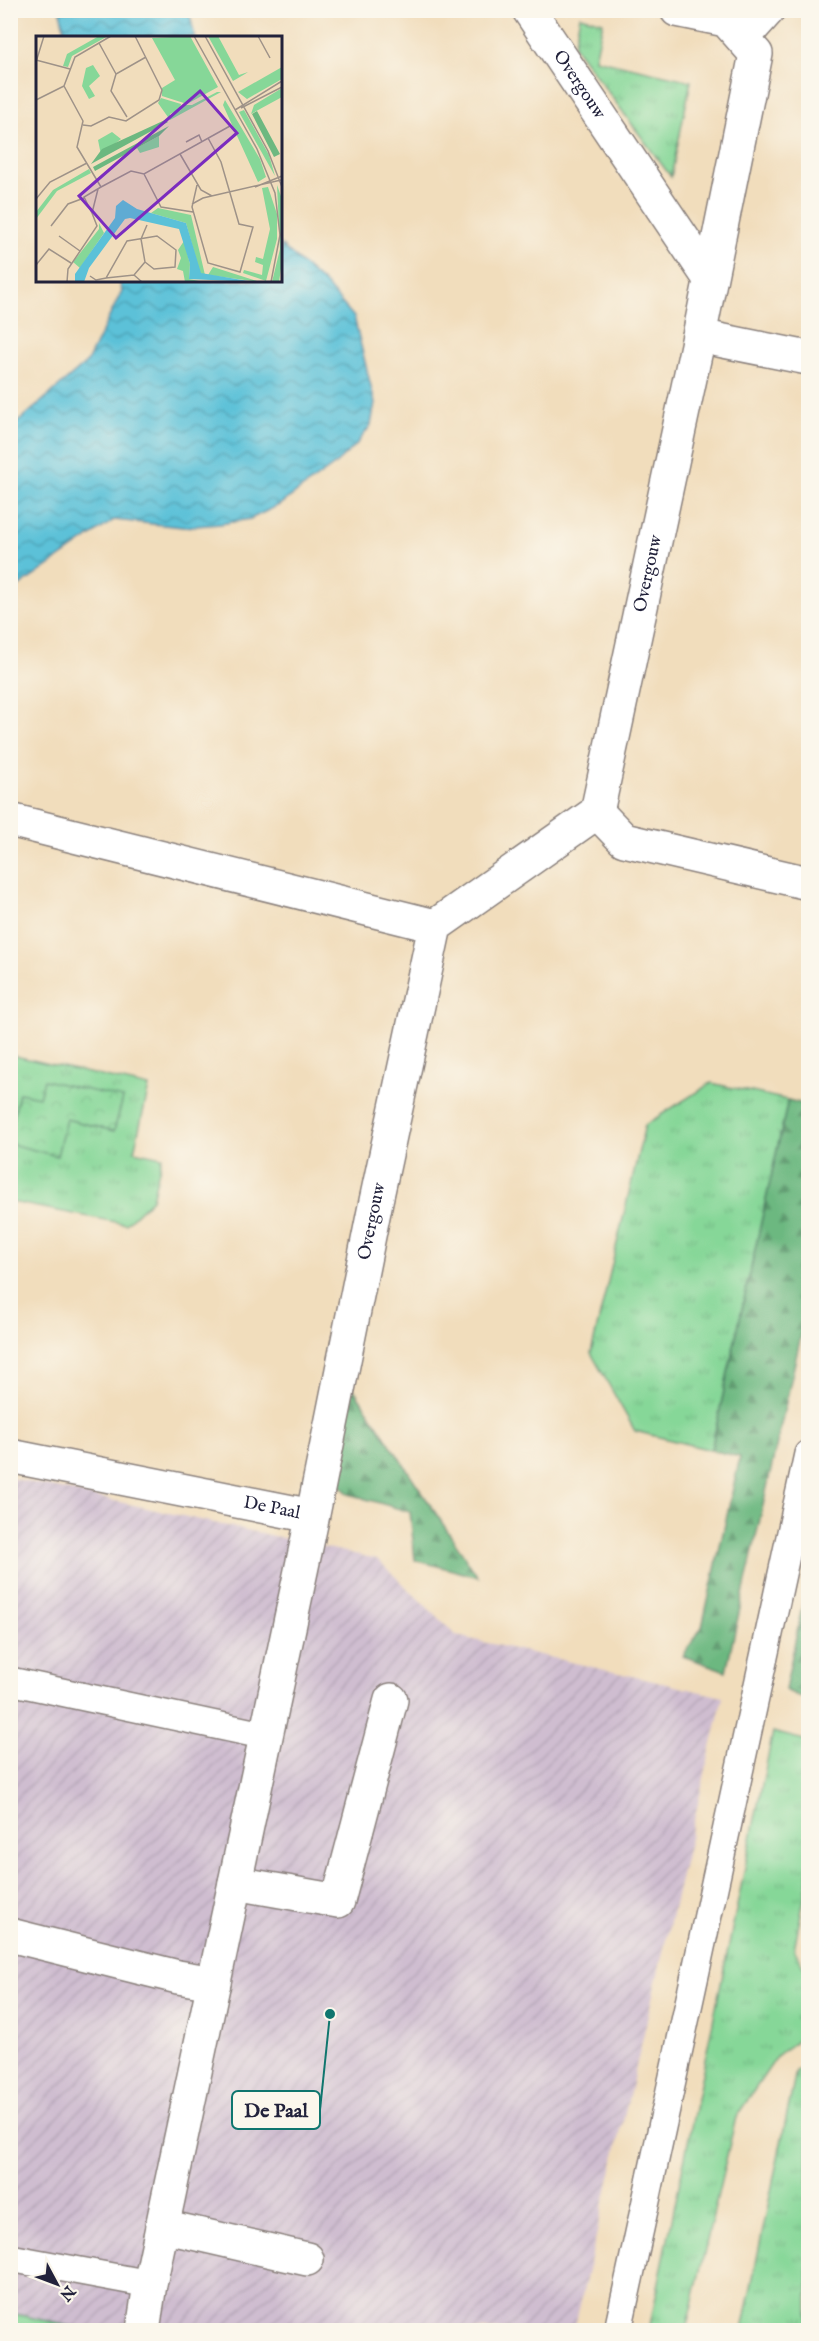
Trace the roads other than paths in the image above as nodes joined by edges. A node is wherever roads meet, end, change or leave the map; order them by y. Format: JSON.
{"nodes":[{"id":1,"x":529,"y":10,"type":"edge"},
{"id":2,"x":677,"y":10,"type":"edge"},
{"id":3,"x":768,"y":10,"type":"edge"},
{"id":4,"x":743,"y":38,"type":"junction"},
{"id":5,"x":710,"y":279,"type":"junction"},
{"id":6,"x":699,"y":336,"type":"junction"},
{"id":7,"x":808,"y":358,"type":"edge"},
{"id":8,"x":597,"y":812,"type":"junction"},
{"id":9,"x":10,"y":820,"type":"edge"},
{"id":10,"x":808,"y":882,"type":"edge"},
{"id":11,"x":435,"y":926,"type":"junction"},
{"id":12,"x":808,"y":1454,"type":"edge"},
{"id":13,"x":10,"y":1456,"type":"edge"},
{"id":14,"x":312,"y":1516,"type":"junction"},
{"id":15,"x":10,"y":1681,"type":"edge"},
{"id":16,"x":391,"y":1700,"type":"dead end"},
{"id":17,"x":267,"y":1736,"type":"junction"},
{"id":18,"x":235,"y":1883,"type":"junction"},
{"id":19,"x":10,"y":1935,"type":"edge"},
{"id":20,"x":214,"y":1983,"type":"junction"},
{"id":21,"x":162,"y":2226,"type":"junction"},
{"id":22,"x":10,"y":2258,"type":"edge"},
{"id":23,"x":307,"y":2259,"type":"dead end"},
{"id":24,"x":150,"y":2284,"type":"junction"},
{"id":25,"x":143,"y":2331,"type":"edge"},
{"id":26,"x":618,"y":2331,"type":"edge"}],
"edges":[{"from":1,"to":5,"type":"street","name":"Overgouw"},
{"from":2,"to":4,"type":"street","name":"Overgouw"},
{"from":3,"to":4,"type":"street"},
{"from":4,"to":5,"type":"street","name":"Overgouw"},
{"from":5,"to":6,"type":"street","name":"Overgouw"},
{"from":6,"to":7,"type":"street"},
{"from":6,"to":8,"type":"street","name":"Overgouw"},
{"from":8,"to":10,"type":"street"},
{"from":8,"to":11,"type":"street"},
{"from":9,"to":11,"type":"street"},
{"from":11,"to":14,"type":"street","name":"Overgouw"},
{"from":12,"to":26,"type":"lane"},
{"from":13,"to":14,"type":"street","name":"De Paal"},
{"from":14,"to":17,"type":"street","name":"De Paal"},
{"from":15,"to":17,"type":"lane"},
{"from":16,"to":18,"type":"street"},
{"from":17,"to":18,"type":"street","name":"De Paal"},
{"from":18,"to":20,"type":"street","name":"De Paal"},
{"from":19,"to":20,"type":"street"},
{"from":20,"to":21,"type":"street","name":"De Paal"},
{"from":21,"to":23,"type":"street"},
{"from":21,"to":24,"type":"street","name":"De Paal"},
{"from":22,"to":24,"type":"lane"},
{"from":24,"to":25,"type":"street","name":"De Paal"}]}
